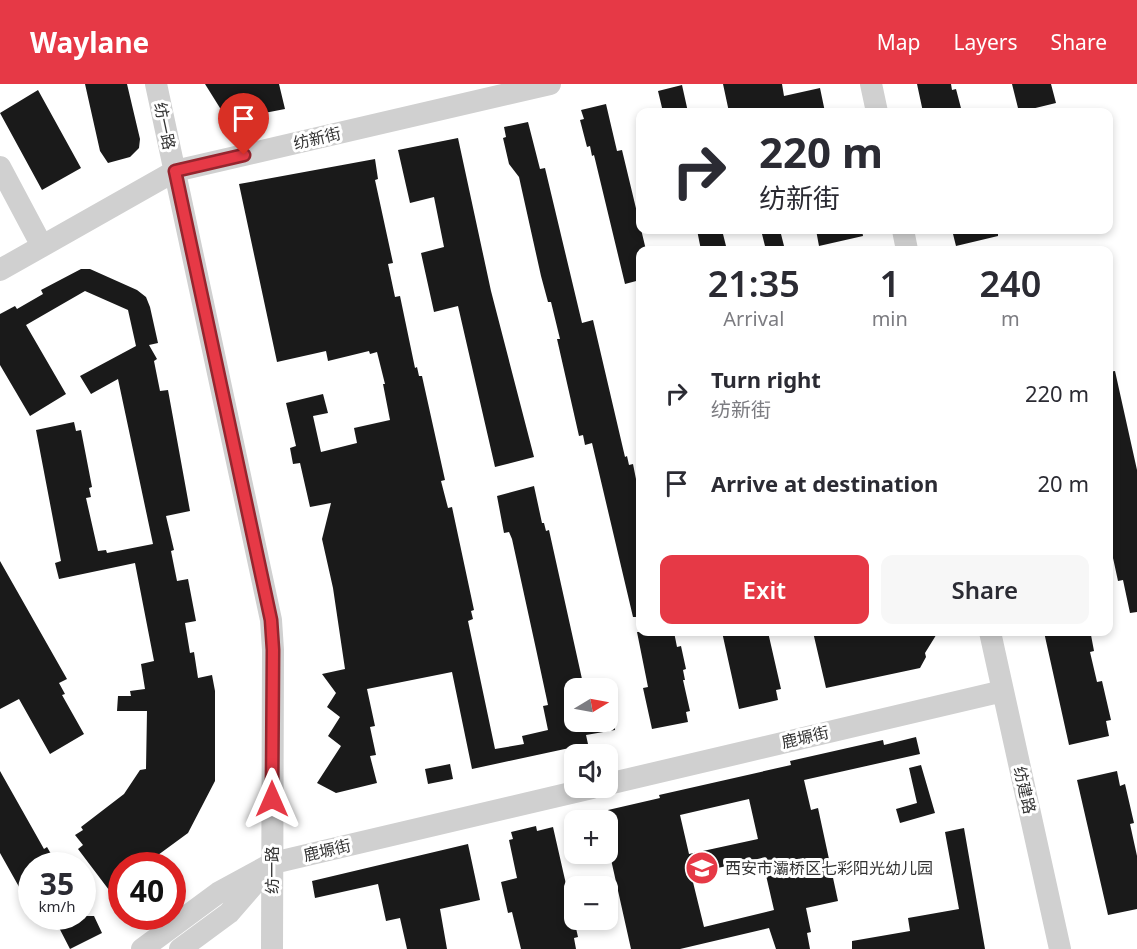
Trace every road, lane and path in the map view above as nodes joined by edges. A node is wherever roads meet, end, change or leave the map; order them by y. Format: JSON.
{"nodes":[{"id":1,"x":156,"y":84,"type":"edge"},
{"id":2,"x":550,"y":84,"type":"edge"},
{"id":3,"x":871,"y":84,"type":"edge"},
{"id":4,"x":877,"y":108,"type":"edge"},
{"id":5,"x":0,"y":167,"type":"edge"},
{"id":6,"x":175,"y":171,"type":"junction"},
{"id":7,"x":42,"y":246,"type":"junction"},
{"id":8,"x":0,"y":270,"type":"edge"},
{"id":9,"x":991,"y":636,"type":"edge"},
{"id":10,"x":1003,"y":691,"type":"junction"},
{"id":11,"x":618,"y":782,"type":"edge"},
{"id":12,"x":564,"y":795,"type":"edge"},
{"id":13,"x":273,"y":863,"type":"junction"},
{"id":14,"x":142,"y":949,"type":"edge"},
{"id":15,"x":180,"y":949,"type":"edge"},
{"id":16,"x":272,"y":949,"type":"edge"},
{"id":17,"x":1060,"y":949,"type":"edge"}],
"edges":[{"from":1,"to":6,"type":"street","name":"纺一路"},
{"from":2,"to":6,"type":"street","name":"纺新街"},
{"from":3,"to":4,"type":"street"},
{"from":5,"to":7,"type":"street"},
{"from":6,"to":7,"type":"street","name":"纺新街"},
{"from":6,"to":13,"type":"street","name":"纺一路"},
{"from":7,"to":8,"type":"street","name":"纺新街"},
{"from":9,"to":10,"type":"street","name":"纺建路"},
{"from":10,"to":11,"type":"street","name":"鹿塬街"},
{"from":10,"to":17,"type":"street","name":"纺建路"},
{"from":12,"to":13,"type":"street","name":"鹿塬街"},
{"from":13,"to":14,"type":"street","name":"鹿塬街"},
{"from":13,"to":15,"type":"street"},
{"from":13,"to":16,"type":"street","name":"纺一路"}]}
